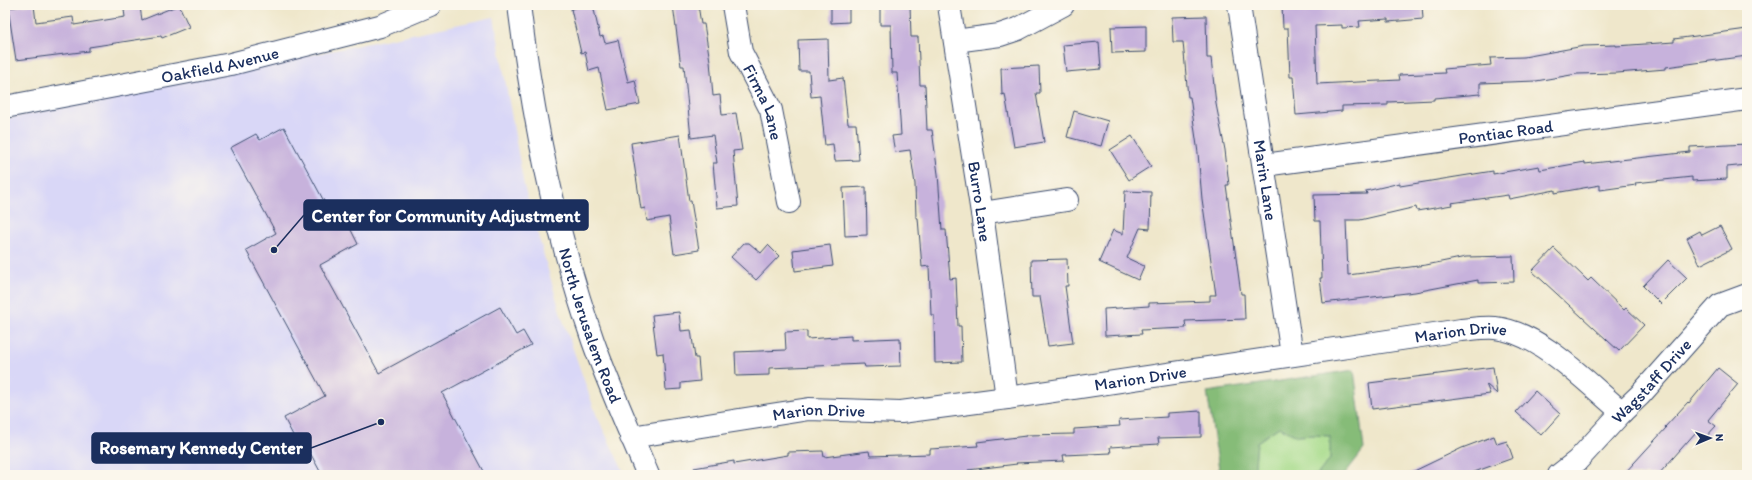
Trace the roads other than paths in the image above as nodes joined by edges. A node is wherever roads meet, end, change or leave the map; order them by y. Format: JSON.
{"nodes":[{"id":1,"x":430,"y":5,"type":"edge"},
{"id":2,"x":519,"y":5,"type":"edge"},
{"id":3,"x":733,"y":5,"type":"edge"},
{"id":4,"x":949,"y":5,"type":"edge"},
{"id":5,"x":1063,"y":5,"type":"edge"},
{"id":6,"x":1239,"y":5,"type":"edge"},
{"id":7,"x":955,"y":41,"type":"junction"},
{"id":8,"x":1747,"y":99,"type":"edge"},
{"id":9,"x":5,"y":107,"type":"edge"},
{"id":10,"x":1264,"y":165,"type":"junction"},
{"id":11,"x":1067,"y":200,"type":"dead end"},
{"id":12,"x":789,"y":202,"type":"dead end"},
{"id":13,"x":982,"y":213,"type":"junction"},
{"id":14,"x":1747,"y":295,"type":"edge"},
{"id":15,"x":1292,"y":354,"type":"junction"},
{"id":16,"x":1008,"y":398,"type":"junction"},
{"id":17,"x":1622,"y":412,"type":"junction"},
{"id":18,"x":631,"y":437,"type":"junction"},
{"id":19,"x":648,"y":475,"type":"edge"},
{"id":20,"x":1559,"y":475,"type":"edge"}],
"edges":[{"from":1,"to":9,"type":"street","name":"Oakfield Avenue"},
{"from":2,"to":18,"type":"street","name":"North Jerusalem Road"},
{"from":3,"to":12,"type":"street","name":"Firma Lane"},
{"from":4,"to":7,"type":"street","name":"Burro Lane"},
{"from":5,"to":7,"type":"street"},
{"from":6,"to":10,"type":"street","name":"Marin Lane"},
{"from":7,"to":13,"type":"street","name":"Burro Lane"},
{"from":8,"to":10,"type":"street","name":"Pontiac Road"},
{"from":10,"to":15,"type":"street","name":"Marin Lane"},
{"from":11,"to":13,"type":"street"},
{"from":13,"to":16,"type":"street","name":"Burro Lane"},
{"from":14,"to":17,"type":"street","name":"Wagstaff Drive"},
{"from":15,"to":16,"type":"street","name":"Marion Drive"},
{"from":15,"to":17,"type":"street","name":"Marion Drive"},
{"from":16,"to":18,"type":"street","name":"Marion Drive"},
{"from":17,"to":20,"type":"street","name":"Wagstaff Drive"},
{"from":18,"to":19,"type":"street","name":"North Jerusalem Road"}]}
